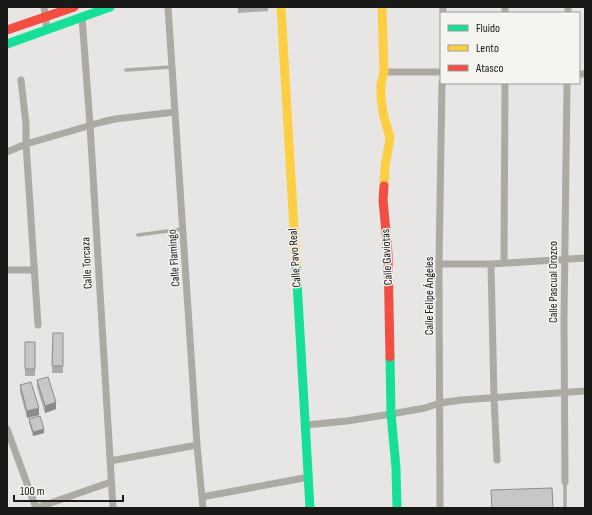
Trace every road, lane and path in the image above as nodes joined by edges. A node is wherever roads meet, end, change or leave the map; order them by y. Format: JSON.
{"nodes":[{"id":1,"x":44,"y":7,"type":"edge"},
{"id":2,"x":74,"y":7,"type":"edge"},
{"id":3,"x":110,"y":7,"type":"edge"},
{"id":4,"x":168,"y":7,"type":"edge"},
{"id":5,"x":281,"y":7,"type":"edge"},
{"id":6,"x":382,"y":7,"type":"edge"},
{"id":7,"x":45,"y":17,"type":"junction"},
{"id":8,"x":82,"y":17,"type":"junction"},
{"id":9,"x":7,"y":30,"type":"edge"},
{"id":10,"x":47,"y":30,"type":"junction"},
{"id":11,"x":7,"y":44,"type":"edge"},
{"id":12,"x":172,"y":67,"type":"junction"},
{"id":13,"x":126,"y":70,"type":"dead end"},
{"id":14,"x":384,"y":72,"type":"junction"},
{"id":15,"x":440,"y":72,"type":"edge"},
{"id":16,"x":21,"y":80,"type":"dead end"},
{"id":17,"x":442,"y":84,"type":"edge"},
{"id":18,"x":505,"y":84,"type":"edge"},
{"id":19,"x":567,"y":84,"type":"edge"},
{"id":20,"x":175,"y":112,"type":"junction"},
{"id":21,"x":90,"y":125,"type":"junction"},
{"id":22,"x":26,"y":144,"type":"junction"},
{"id":23,"x":7,"y":152,"type":"edge"},
{"id":24,"x":183,"y":229,"type":"junction"},
{"id":25,"x":138,"y":235,"type":"dead end"},
{"id":26,"x":585,"y":258,"type":"edge"},
{"id":27,"x":564,"y":259,"type":"junction"},
{"id":28,"x":504,"y":263,"type":"junction"},
{"id":29,"x":440,"y":264,"type":"junction"},
{"id":30,"x":491,"y":264,"type":"junction"},
{"id":31,"x":7,"y":270,"type":"edge"},
{"id":32,"x":34,"y":270,"type":"junction"},
{"id":33,"x":38,"y":325,"type":"dead end"},
{"id":34,"x":585,"y":391,"type":"edge"},
{"id":35,"x":564,"y":392,"type":"junction"},
{"id":36,"x":494,"y":398,"type":"junction"},
{"id":37,"x":440,"y":403,"type":"junction"},
{"id":38,"x":391,"y":414,"type":"junction"},
{"id":39,"x":306,"y":425,"type":"junction"},
{"id":40,"x":7,"y":429,"type":"edge"},
{"id":41,"x":197,"y":445,"type":"junction"},
{"id":42,"x":496,"y":460,"type":"dead end"},
{"id":43,"x":110,"y":461,"type":"junction"},
{"id":44,"x":308,"y":477,"type":"junction"},
{"id":45,"x":111,"y":482,"type":"junction"},
{"id":46,"x":565,"y":482,"type":"joint"},
{"id":47,"x":202,"y":497,"type":"junction"},
{"id":48,"x":36,"y":508,"type":"edge"},
{"id":49,"x":113,"y":508,"type":"edge"},
{"id":50,"x":203,"y":508,"type":"edge"},
{"id":51,"x":310,"y":508,"type":"edge"},
{"id":52,"x":398,"y":508,"type":"edge"},
{"id":53,"x":440,"y":508,"type":"edge"},
{"id":54,"x":565,"y":508,"type":"edge"}],
"edges":[{"from":1,"to":7,"type":"street"},
{"from":2,"to":7,"type":"street"},
{"from":3,"to":8,"type":"street"},
{"from":4,"to":12,"type":"street","name":"Calle Flamingo"},
{"from":5,"to":39,"type":"street","name":"Calle Pavo Real"},
{"from":6,"to":14,"type":"street","name":"Calle Gaviotas"},
{"from":7,"to":9,"type":"street"},
{"from":7,"to":10,"type":"street"},
{"from":8,"to":10,"type":"street"},
{"from":8,"to":21,"type":"street","name":"Calle Torcaza"},
{"from":10,"to":11,"type":"street"},
{"from":12,"to":13,"type":"lane"},
{"from":12,"to":20,"type":"street","name":"Calle Flamingo"},
{"from":14,"to":15,"type":"street"},
{"from":14,"to":38,"type":"street","name":"Calle Gaviotas"},
{"from":16,"to":22,"type":"street"},
{"from":17,"to":29,"type":"street","name":"Calle Felipe Ángeles"},
{"from":18,"to":28,"type":"street"},
{"from":19,"to":27,"type":"street","name":"Calle Pascual Orozco"},
{"from":20,"to":21,"type":"street"},
{"from":20,"to":24,"type":"street","name":"Calle Flamingo"},
{"from":21,"to":22,"type":"street"},
{"from":21,"to":43,"type":"street","name":"Calle Torcaza"},
{"from":22,"to":23,"type":"street"},
{"from":22,"to":32,"type":"street"},
{"from":24,"to":25,"type":"lane"},
{"from":24,"to":41,"type":"street","name":"Calle Flamingo"},
{"from":26,"to":27,"type":"street"},
{"from":27,"to":28,"type":"street"},
{"from":27,"to":35,"type":"street","name":"Calle Pascual Orozco"},
{"from":28,"to":30,"type":"street"},
{"from":29,"to":30,"type":"street"},
{"from":29,"to":37,"type":"street","name":"Calle Felipe Ángeles"},
{"from":30,"to":36,"type":"street"},
{"from":31,"to":32,"type":"street"},
{"from":32,"to":33,"type":"street"},
{"from":34,"to":35,"type":"street"},
{"from":35,"to":36,"type":"street"},
{"from":35,"to":46,"type":"street","name":"Calle Pascual Orozco"},
{"from":36,"to":37,"type":"street"},
{"from":36,"to":42,"type":"street"},
{"from":37,"to":38,"type":"street"},
{"from":37,"to":53,"type":"street","name":"Calle Felipe Ángeles"},
{"from":38,"to":39,"type":"street"},
{"from":38,"to":52,"type":"street","name":"Calle Gaviotas"},
{"from":39,"to":44,"type":"street","name":"Calle Pavo Real"},
{"from":40,"to":48,"type":"street"},
{"from":41,"to":43,"type":"street"},
{"from":41,"to":47,"type":"street","name":"Calle Flamingo"},
{"from":43,"to":45,"type":"street","name":"Calle Torcaza"},
{"from":44,"to":47,"type":"street"},
{"from":44,"to":51,"type":"street","name":"Calle Pavo Real"},
{"from":45,"to":48,"type":"street"},
{"from":45,"to":49,"type":"street","name":"Calle Torcaza"},
{"from":46,"to":54,"type":"lane"},
{"from":47,"to":50,"type":"street","name":"Calle Flamingo"}]}
